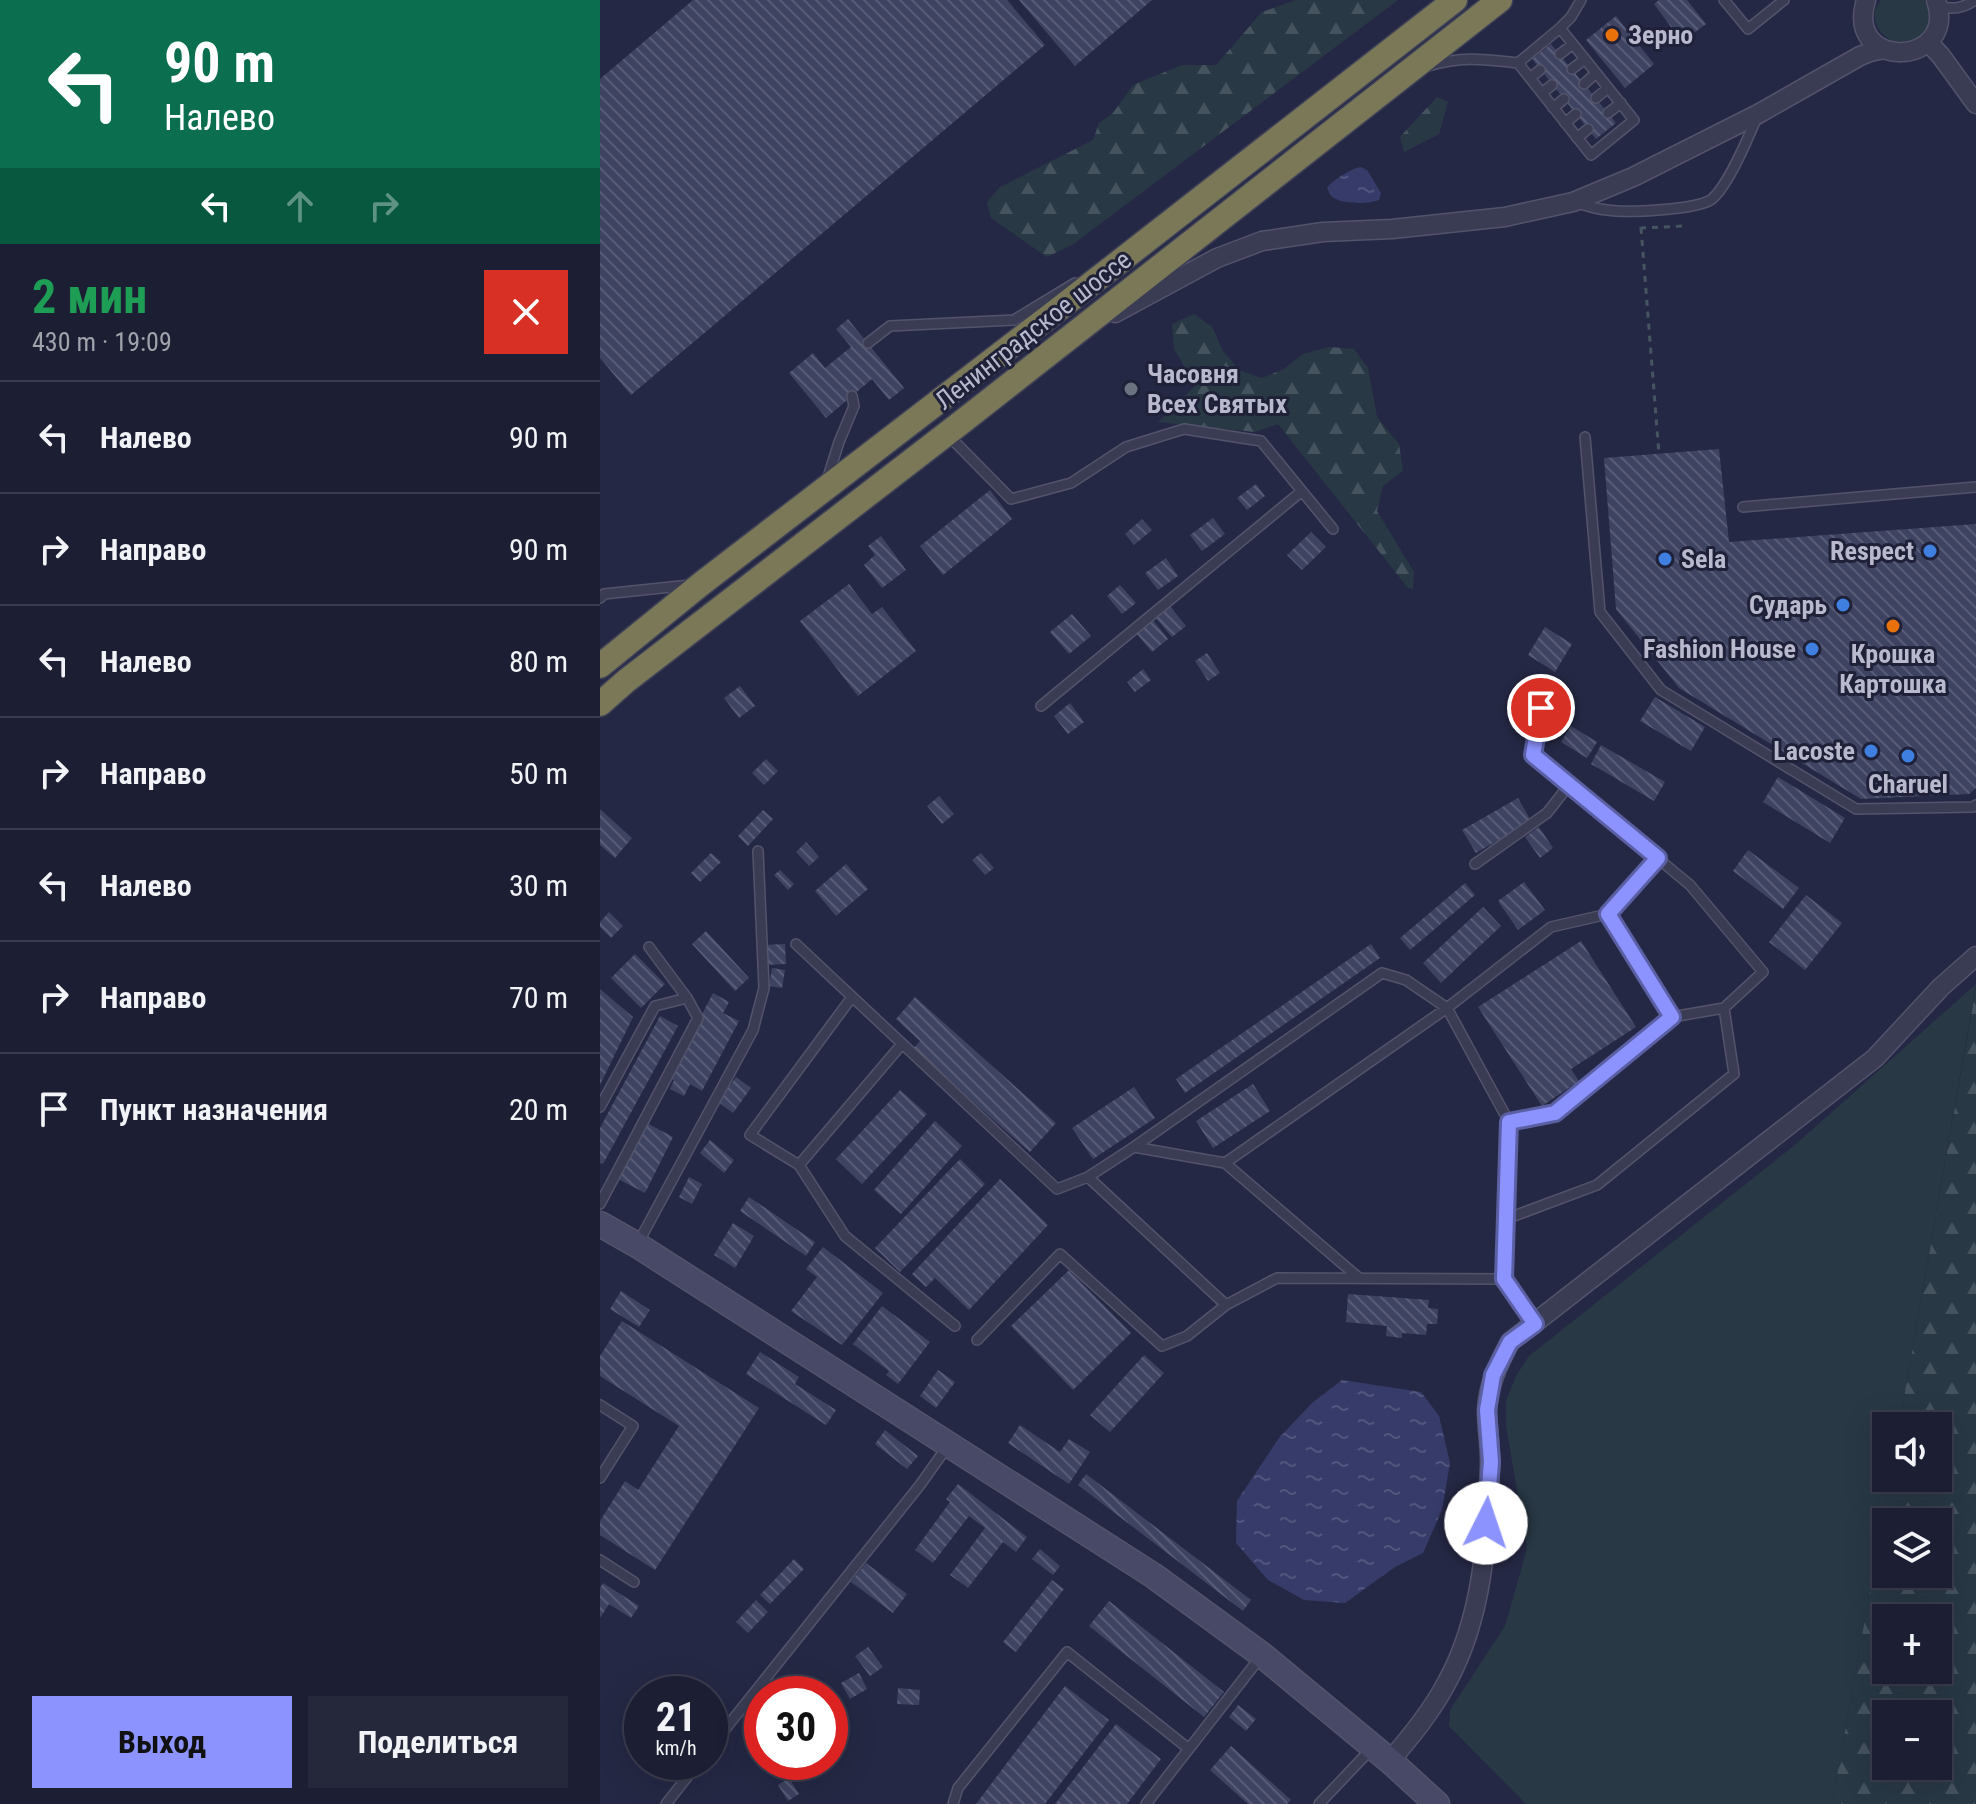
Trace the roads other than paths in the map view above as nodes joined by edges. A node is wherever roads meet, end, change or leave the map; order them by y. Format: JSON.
{"nodes":[{"id":1,"x":1455,"y":0,"type":"edge"},
{"id":2,"x":1500,"y":0,"type":"edge"},
{"id":3,"x":1581,"y":0,"type":"edge"},
{"id":4,"x":1724,"y":0,"type":"edge"},
{"id":5,"x":1784,"y":0,"type":"edge"},
{"id":6,"x":1866,"y":0,"type":"edge"},
{"id":7,"x":1975,"y":0,"type":"edge"},
{"id":8,"x":1937,"y":3,"type":"edge"},
{"id":9,"x":1560,"y":28,"type":"junction"},
{"id":10,"x":1928,"y":42,"type":"junction"},
{"id":11,"x":1573,"y":44,"type":"junction"},
{"id":12,"x":1884,"y":49,"type":"junction"},
{"id":13,"x":1560,"y":54,"type":"dead end"},
{"id":14,"x":1585,"y":59,"type":"junction"},
{"id":15,"x":1518,"y":63,"type":"junction"},
{"id":16,"x":1572,"y":69,"type":"dead end"},
{"id":17,"x":1540,"y":70,"type":"dead end"},
{"id":18,"x":1596,"y":73,"type":"junction"},
{"id":19,"x":1406,"y":74,"type":"junction"},
{"id":20,"x":1530,"y":78,"type":"junction"},
{"id":21,"x":1584,"y":84,"type":"dead end"},
{"id":22,"x":1552,"y":85,"type":"dead end"},
{"id":23,"x":1608,"y":88,"type":"junction"},
{"id":24,"x":1542,"y":93,"type":"junction"},
{"id":25,"x":1596,"y":98,"type":"dead end"},
{"id":26,"x":1564,"y":99,"type":"dead end"},
{"id":27,"x":1621,"y":103,"type":"junction"},
{"id":28,"x":1976,"y":104,"type":"edge"},
{"id":29,"x":1553,"y":108,"type":"junction"},
{"id":30,"x":1608,"y":113,"type":"dead end"},
{"id":31,"x":1576,"y":114,"type":"dead end"},
{"id":32,"x":1758,"y":114,"type":"junction"},
{"id":33,"x":1565,"y":123,"type":"junction"},
{"id":34,"x":1588,"y":129,"type":"dead end"},
{"id":35,"x":1577,"y":138,"type":"junction"},
{"id":36,"x":1573,"y":202,"type":"junction"},
{"id":37,"x":1170,"y":223,"type":"junction"},
{"id":38,"x":1071,"y":336,"type":"junction"},
{"id":39,"x":868,"y":343,"type":"dead end"},
{"id":40,"x":852,"y":396,"type":"dead end"},
{"id":41,"x":947,"y":434,"type":"junction"},
{"id":42,"x":1585,"y":437,"type":"dead end"},
{"id":43,"x":1976,"y":487,"type":"edge"},
{"id":44,"x":820,"y":491,"type":"junction"},
{"id":45,"x":1302,"y":491,"type":"junction"},
{"id":46,"x":1743,"y":507,"type":"dead end"},
{"id":47,"x":1333,"y":529,"type":"dead end"},
{"id":48,"x":701,"y":584,"type":"junction"},
{"id":49,"x":600,"y":598,"type":"edge"},
{"id":50,"x":600,"y":666,"type":"edge"},
{"id":51,"x":1546,"y":682,"type":"dead end"},
{"id":52,"x":600,"y":704,"type":"edge"},
{"id":53,"x":1041,"y":706,"type":"dead end"},
{"id":54,"x":1569,"y":785,"type":"junction"},
{"id":55,"x":1976,"y":805,"type":"edge"},
{"id":56,"x":758,"y":851,"type":"dead end"},
{"id":57,"x":1658,"y":858,"type":"junction"},
{"id":58,"x":1475,"y":864,"type":"dead end"},
{"id":59,"x":1608,"y":914,"type":"junction"},
{"id":60,"x":796,"y":944,"type":"dead end"},
{"id":61,"x":649,"y":947,"type":"dead end"},
{"id":62,"x":1976,"y":956,"type":"edge"},
{"id":63,"x":852,"y":997,"type":"junction"},
{"id":64,"x":687,"y":998,"type":"junction"},
{"id":65,"x":1447,"y":1008,"type":"junction"},
{"id":66,"x":1724,"y":1008,"type":"junction"},
{"id":67,"x":1672,"y":1017,"type":"junction"},
{"id":68,"x":902,"y":1044,"type":"junction"},
{"id":69,"x":600,"y":1107,"type":"edge"},
{"id":70,"x":1509,"y":1122,"type":"junction"},
{"id":71,"x":1134,"y":1147,"type":"junction"},
{"id":72,"x":1225,"y":1163,"type":"junction"},
{"id":73,"x":799,"y":1165,"type":"junction"},
{"id":74,"x":1088,"y":1177,"type":"junction"},
{"id":75,"x":600,"y":1204,"type":"edge"},
{"id":76,"x":1506,"y":1219,"type":"junction"},
{"id":77,"x":600,"y":1224,"type":"edge"},
{"id":78,"x":637,"y":1245,"type":"junction"},
{"id":79,"x":1359,"y":1278,"type":"junction"},
{"id":80,"x":1504,"y":1279,"type":"junction"},
{"id":81,"x":1226,"y":1305,"type":"junction"},
{"id":82,"x":1535,"y":1324,"type":"junction"},
{"id":83,"x":955,"y":1326,"type":"dead end"},
{"id":84,"x":977,"y":1340,"type":"dead end"},
{"id":85,"x":600,"y":1405,"type":"edge"},
{"id":86,"x":949,"y":1444,"type":"junction"},
{"id":87,"x":600,"y":1478,"type":"edge"},
{"id":88,"x":600,"y":1560,"type":"edge"},
{"id":89,"x":634,"y":1582,"type":"dead end"},
{"id":90,"x":1262,"y":1655,"type":"junction"},
{"id":91,"x":728,"y":1726,"type":"edge"},
{"id":92,"x":1189,"y":1749,"type":"junction"},
{"id":93,"x":1381,"y":1754,"type":"junction"},
{"id":94,"x":685,"y":1780,"type":"edge"},
{"id":95,"x":666,"y":1804,"type":"edge"},
{"id":96,"x":953,"y":1804,"type":"edge"},
{"id":97,"x":1146,"y":1804,"type":"edge"},
{"id":98,"x":1319,"y":1804,"type":"edge"},
{"id":99,"x":1437,"y":1804,"type":"edge"}],
"edges":[{"from":1,"to":37,"type":"highway","name":"Ленинградское шоссе"},
{"from":2,"to":19,"type":"highway","name":"Ленинградское шоссе"},
{"from":3,"to":9,"type":"lane"},
{"from":4,"to":5,"type":"lane"},
{"from":6,"to":12,"type":"street"},
{"from":7,"to":8,"type":"lane"},
{"from":8,"to":10,"type":"street"},
{"from":9,"to":11,"type":"lane"},
{"from":9,"to":15,"type":"lane"},
{"from":10,"to":12,"type":"street"},
{"from":10,"to":28,"type":"street"},
{"from":11,"to":13,"type":"lane"},
{"from":11,"to":14,"type":"lane"},
{"from":12,"to":32,"type":"street"},
{"from":14,"to":16,"type":"lane"},
{"from":14,"to":18,"type":"lane"},
{"from":15,"to":19,"type":"lane"},
{"from":15,"to":20,"type":"lane"},
{"from":17,"to":20,"type":"lane"},
{"from":18,"to":21,"type":"lane"},
{"from":18,"to":23,"type":"lane"},
{"from":19,"to":38,"type":"highway","name":"Ленинградское шоссе"},
{"from":20,"to":24,"type":"lane"},
{"from":22,"to":24,"type":"lane"},
{"from":23,"to":25,"type":"lane"},
{"from":23,"to":27,"type":"lane"},
{"from":24,"to":29,"type":"lane"},
{"from":26,"to":29,"type":"lane"},
{"from":27,"to":30,"type":"lane"},
{"from":27,"to":35,"type":"lane"},
{"from":29,"to":33,"type":"lane"},
{"from":31,"to":33,"type":"lane"},
{"from":32,"to":36,"type":"street"},
{"from":32,"to":36,"type":"lane"},
{"from":33,"to":35,"type":"lane"},
{"from":34,"to":35,"type":"lane"},
{"from":36,"to":38,"type":"street"},
{"from":37,"to":39,"type":"lane"},
{"from":37,"to":44,"type":"highway","name":"Ленинградское шоссе"},
{"from":38,"to":41,"type":"highway","name":"Ленинградское шоссе"},
{"from":40,"to":44,"type":"lane"},
{"from":41,"to":45,"type":"lane"},
{"from":41,"to":52,"type":"highway","name":"Ленинградское шоссе"},
{"from":42,"to":55,"type":"lane"},
{"from":43,"to":46,"type":"lane"},
{"from":44,"to":48,"type":"highway","name":"Ленинградское шоссе"},
{"from":45,"to":47,"type":"lane"},
{"from":45,"to":53,"type":"lane"},
{"from":48,"to":49,"type":"lane"},
{"from":48,"to":50,"type":"highway","name":"Ленинградское шоссе"},
{"from":51,"to":54,"type":"lane"},
{"from":54,"to":57,"type":"lane"},
{"from":54,"to":58,"type":"lane"},
{"from":56,"to":78,"type":"lane"},
{"from":57,"to":59,"type":"lane"},
{"from":57,"to":66,"type":"lane"},
{"from":59,"to":65,"type":"lane"},
{"from":59,"to":67,"type":"lane"},
{"from":60,"to":63,"type":"lane"},
{"from":61,"to":64,"type":"lane"},
{"from":62,"to":82,"type":"street"},
{"from":63,"to":68,"type":"lane"},
{"from":63,"to":73,"type":"lane"},
{"from":64,"to":69,"type":"lane"},
{"from":64,"to":75,"type":"lane"},
{"from":65,"to":70,"type":"lane"},
{"from":65,"to":71,"type":"lane"},
{"from":65,"to":72,"type":"lane"},
{"from":66,"to":67,"type":"lane"},
{"from":66,"to":76,"type":"lane"},
{"from":67,"to":70,"type":"lane"},
{"from":68,"to":73,"type":"lane"},
{"from":68,"to":74,"type":"lane"},
{"from":70,"to":76,"type":"lane"},
{"from":71,"to":72,"type":"lane"},
{"from":71,"to":74,"type":"lane"},
{"from":72,"to":79,"type":"lane"},
{"from":73,"to":83,"type":"lane"},
{"from":74,"to":81,"type":"lane"},
{"from":76,"to":80,"type":"lane"},
{"from":77,"to":78,"type":"main road"},
{"from":78,"to":86,"type":"main road"},
{"from":79,"to":80,"type":"lane"},
{"from":79,"to":81,"type":"lane"},
{"from":80,"to":82,"type":"lane"},
{"from":81,"to":84,"type":"lane"},
{"from":82,"to":93,"type":"street"},
{"from":85,"to":87,"type":"lane"},
{"from":86,"to":90,"type":"main road"},
{"from":86,"to":91,"type":"lane"},
{"from":88,"to":89,"type":"lane"},
{"from":90,"to":92,"type":"lane"},
{"from":90,"to":93,"type":"main road"},
{"from":92,"to":96,"type":"lane"},
{"from":92,"to":97,"type":"lane"},
{"from":93,"to":98,"type":"lane"},
{"from":93,"to":99,"type":"main road"},
{"from":94,"to":95,"type":"lane"}]}
